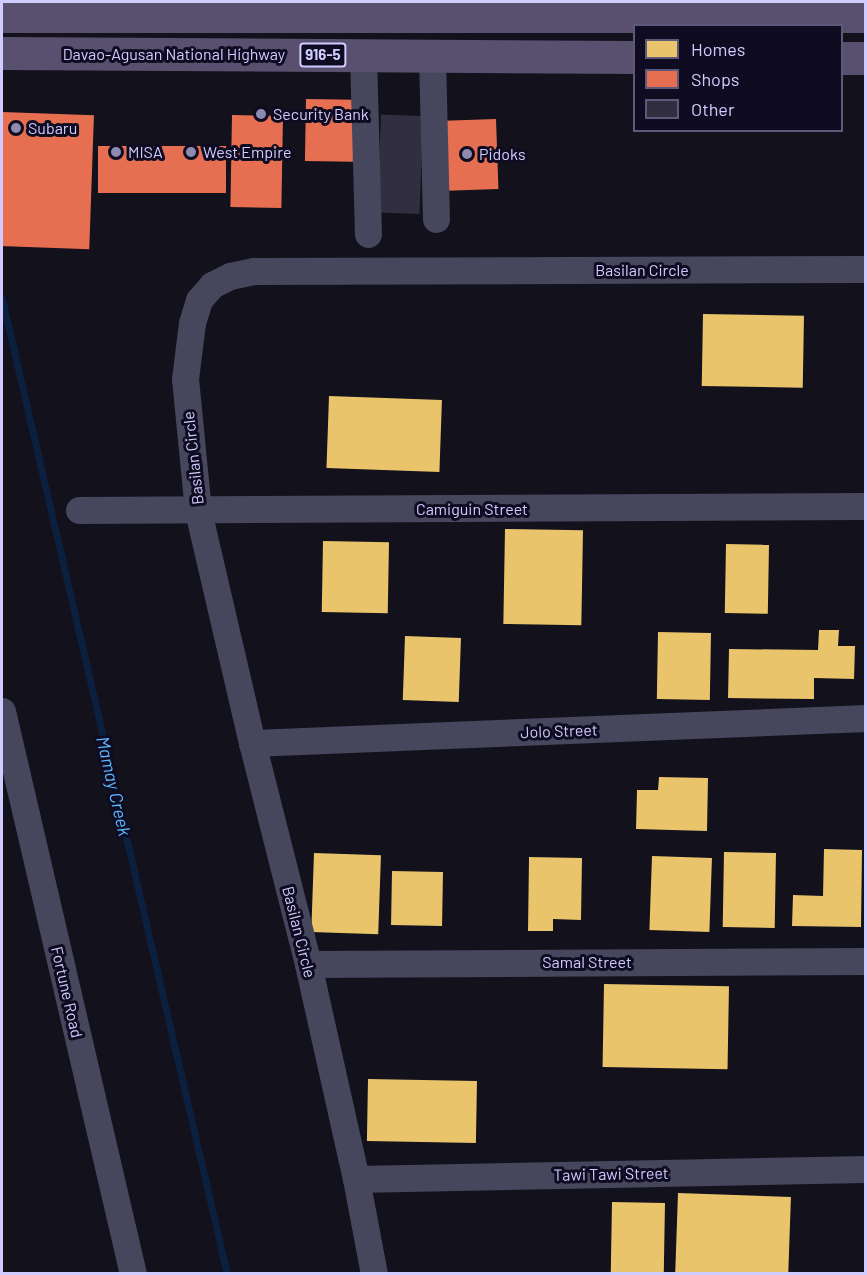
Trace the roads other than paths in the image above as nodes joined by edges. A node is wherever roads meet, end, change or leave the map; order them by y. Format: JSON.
{"nodes":[{"id":1,"x":631,"y":8,"type":"edge"},
{"id":2,"x":7,"y":11,"type":"edge"},
{"id":3,"x":845,"y":11,"type":"edge"},
{"id":4,"x":550,"y":15,"type":"junction"},
{"id":5,"x":6,"y":53,"type":"edge"},
{"id":6,"x":363,"y":56,"type":"junction"},
{"id":7,"x":432,"y":56,"type":"junction"},
{"id":8,"x":550,"y":57,"type":"junction"},
{"id":9,"x":633,"y":57,"type":"edge"},
{"id":10,"x":843,"y":58,"type":"edge"},
{"id":11,"x":866,"y":58,"type":"edge"},
{"id":12,"x":436,"y":219,"type":"dead end"},
{"id":13,"x":368,"y":234,"type":"dead end"},
{"id":14,"x":866,"y":269,"type":"edge"},
{"id":15,"x":866,"y":506,"type":"edge"},
{"id":16,"x":80,"y":510,"type":"dead end"},
{"id":17,"x":198,"y":511,"type":"junction"},
{"id":18,"x":2,"y":711,"type":"edge"},
{"id":19,"x":866,"y":718,"type":"edge"},
{"id":20,"x":252,"y":743,"type":"junction"},
{"id":21,"x":866,"y":961,"type":"edge"},
{"id":22,"x":308,"y":964,"type":"junction"},
{"id":23,"x":866,"y":1169,"type":"edge"},
{"id":24,"x":356,"y":1179,"type":"junction"},
{"id":25,"x":133,"y":1274,"type":"edge"},
{"id":26,"x":374,"y":1274,"type":"edge"}],
"edges":[{"from":1,"to":3,"type":"main road"},
{"from":1,"to":4,"type":"main road"},
{"from":2,"to":4,"type":"main road"},
{"from":2,"to":5,"type":"street"},
{"from":4,"to":8,"type":"main road"},
{"from":5,"to":6,"type":"main road","name":"Davao-Agusan National Highway","number":"916-5"},
{"from":6,"to":7,"type":"main road","name":"Davao-Agusan National Highway","number":"916-5"},
{"from":6,"to":13,"type":"street"},
{"from":7,"to":8,"type":"main road","name":"Davao-Agusan National Highway","number":"916-5"},
{"from":7,"to":12,"type":"street"},
{"from":8,"to":9,"type":"main road","name":"Davao-Agusan National Highway","number":"916-5"},
{"from":10,"to":11,"type":"main road"},
{"from":14,"to":17,"type":"street","name":"Basilan Circle"},
{"from":15,"to":17,"type":"street","name":"Camiguin Street"},
{"from":16,"to":17,"type":"street","name":"Camiguin Street"},
{"from":17,"to":20,"type":"street","name":"Basilan Circle"},
{"from":18,"to":25,"type":"street","name":"Fortune Road"},
{"from":19,"to":20,"type":"street","name":"Jolo Street"},
{"from":20,"to":22,"type":"street","name":"Basilan Circle"},
{"from":21,"to":22,"type":"street","name":"Samal Street"},
{"from":22,"to":24,"type":"street","name":"Basilan Circle"},
{"from":23,"to":24,"type":"street","name":"Tawi Tawi Street"},
{"from":24,"to":26,"type":"street","name":"Basilan Circle"}]}
